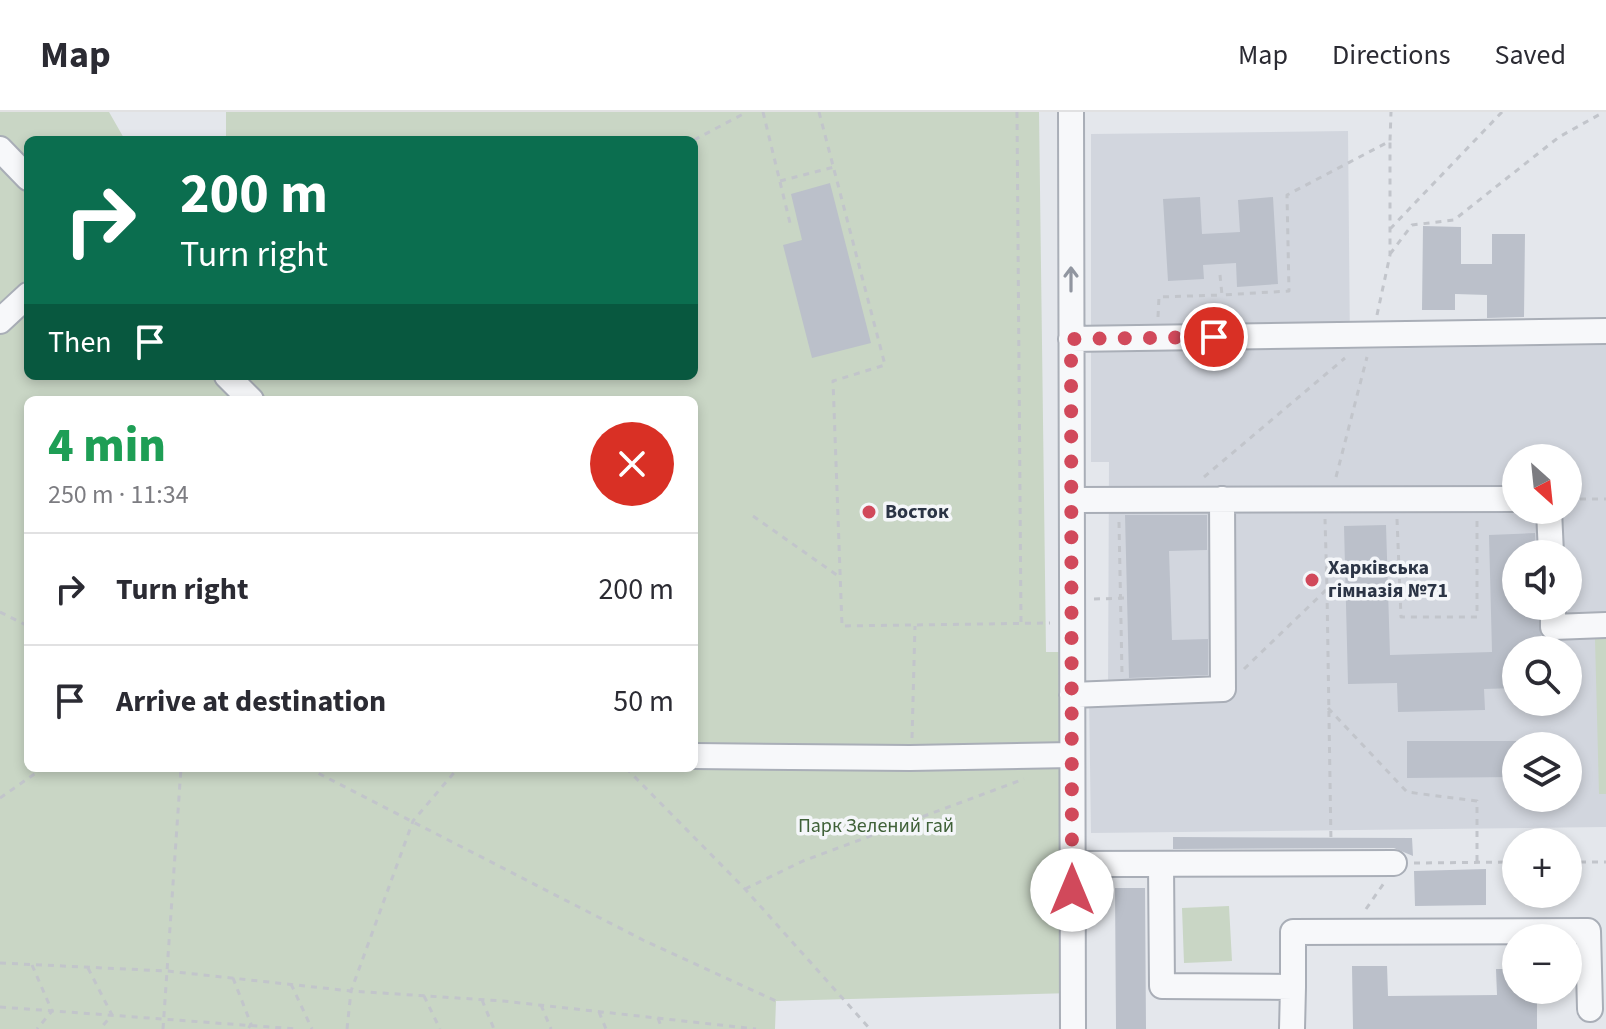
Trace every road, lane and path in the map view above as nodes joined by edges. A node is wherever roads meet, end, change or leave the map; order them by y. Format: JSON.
{"nodes":[{"id":1,"x":747,"y":112,"type":"edge"},
{"id":2,"x":763,"y":112,"type":"edge"},
{"id":3,"x":819,"y":112,"type":"edge"},
{"id":4,"x":1017,"y":112,"type":"edge"},
{"id":5,"x":1071,"y":112,"type":"edge"},
{"id":6,"x":1391,"y":112,"type":"edge"},
{"id":7,"x":1502,"y":112,"type":"edge"},
{"id":8,"x":1604,"y":112,"type":"edge"},
{"id":9,"x":698,"y":138,"type":"edge"},
{"id":10,"x":0,"y":149,"type":"edge"},
{"id":11,"x":834,"y":167,"type":"junction"},
{"id":12,"x":24,"y":174,"type":"edge"},
{"id":13,"x":780,"y":181,"type":"junction"},
{"id":14,"x":790,"y":223,"type":"dead end"},
{"id":15,"x":1390,"y":229,"type":"dead end"},
{"id":16,"x":1390,"y":255,"type":"dead end"},
{"id":17,"x":1220,"y":275,"type":"dead end"},
{"id":18,"x":1222,"y":295,"type":"junction"},
{"id":19,"x":24,"y":299,"type":"edge"},
{"id":20,"x":0,"y":321,"type":"edge"},
{"id":21,"x":1158,"y":329,"type":"dead end"},
{"id":22,"x":1606,"y":331,"type":"edge"},
{"id":23,"x":1373,"y":334,"type":"junction"},
{"id":24,"x":1071,"y":339,"type":"junction"},
{"id":25,"x":231,"y":380,"type":"edge"},
{"id":26,"x":247,"y":396,"type":"edge"},
{"id":27,"x":1330,"y":498,"type":"junction"},
{"id":28,"x":1119,"y":499,"type":"junction"},
{"id":29,"x":1222,"y":499,"type":"junction"},
{"id":30,"x":1397,"y":499,"type":"junction"},
{"id":31,"x":1477,"y":499,"type":"junction"},
{"id":32,"x":1502,"y":499,"type":"edge"},
{"id":33,"x":1582,"y":499,"type":"edge"},
{"id":34,"x":1606,"y":499,"type":"edge"},
{"id":35,"x":1072,"y":500,"type":"junction"},
{"id":36,"x":753,"y":516,"type":"dead end"},
{"id":37,"x":841,"y":578,"type":"junction"},
{"id":38,"x":1327,"y":589,"type":"junction"},
{"id":39,"x":1120,"y":598,"type":"junction"},
{"id":40,"x":1127,"y":598,"type":"dead end"},
{"id":41,"x":1087,"y":599,"type":"dead end"},
{"id":42,"x":0,"y":612,"type":"edge"},
{"id":43,"x":1553,"y":620,"type":"edge"},
{"id":44,"x":1054,"y":623,"type":"dead end"},
{"id":45,"x":24,"y":624,"type":"edge"},
{"id":46,"x":1021,"y":624,"type":"junction"},
{"id":47,"x":915,"y":625,"type":"junction"},
{"id":48,"x":1606,"y":625,"type":"edge"},
{"id":49,"x":1223,"y":689,"type":"junction"},
{"id":50,"x":1123,"y":694,"type":"junction"},
{"id":51,"x":1072,"y":695,"type":"junction"},
{"id":52,"x":1328,"y":708,"type":"junction"},
{"id":53,"x":1072,"y":755,"type":"junction"},
{"id":54,"x":698,"y":756,"type":"edge"},
{"id":55,"x":910,"y":758,"type":"junction"},
{"id":56,"x":37,"y":772,"type":"edge"},
{"id":57,"x":181,"y":772,"type":"edge"},
{"id":58,"x":316,"y":772,"type":"edge"},
{"id":59,"x":455,"y":772,"type":"edge"},
{"id":60,"x":630,"y":772,"type":"edge"},
{"id":61,"x":1025,"y":778,"type":"dead end"},
{"id":62,"x":0,"y":798,"type":"edge"},
{"id":63,"x":413,"y":821,"type":"junction"},
{"id":64,"x":1502,"y":862,"type":"edge"},
{"id":65,"x":1582,"y":862,"type":"edge"},
{"id":66,"x":1606,"y":862,"type":"edge"},
{"id":67,"x":1331,"y":863,"type":"junction"},
{"id":68,"x":1391,"y":863,"type":"junction"},
{"id":69,"x":1477,"y":863,"type":"junction"},
{"id":70,"x":1072,"y":864,"type":"junction"},
{"id":71,"x":1161,"y":864,"type":"junction"},
{"id":72,"x":745,"y":889,"type":"junction"},
{"id":73,"x":1358,"y":932,"type":"junction"},
{"id":74,"x":0,"y":963,"type":"edge"},
{"id":75,"x":32,"y":965,"type":"junction"},
{"id":76,"x":88,"y":968,"type":"junction"},
{"id":77,"x":167,"y":971,"type":"junction"},
{"id":78,"x":233,"y":978,"type":"junction"},
{"id":79,"x":291,"y":984,"type":"junction"},
{"id":80,"x":1293,"y":987,"type":"junction"},
{"id":81,"x":351,"y":991,"type":"junction"},
{"id":82,"x":424,"y":996,"type":"junction"},
{"id":83,"x":482,"y":1000,"type":"junction"},
{"id":84,"x":776,"y":1001,"type":"dead end"},
{"id":85,"x":541,"y":1005,"type":"junction"},
{"id":86,"x":0,"y":1007,"type":"edge"},
{"id":87,"x":52,"y":1011,"type":"junction"},
{"id":88,"x":599,"y":1012,"type":"junction"},
{"id":89,"x":112,"y":1015,"type":"junction"},
{"id":90,"x":1595,"y":1016,"type":"edge"},
{"id":91,"x":164,"y":1018,"type":"junction"},
{"id":92,"x":658,"y":1018,"type":"junction"},
{"id":93,"x":251,"y":1024,"type":"junction"},
{"id":94,"x":719,"y":1027,"type":"edge"},
{"id":95,"x":37,"y":1029,"type":"edge"},
{"id":96,"x":100,"y":1029,"type":"edge"},
{"id":97,"x":163,"y":1029,"type":"edge"},
{"id":98,"x":248,"y":1029,"type":"edge"},
{"id":99,"x":297,"y":1029,"type":"edge"},
{"id":100,"x":312,"y":1029,"type":"edge"},
{"id":101,"x":347,"y":1029,"type":"edge"},
{"id":102,"x":440,"y":1029,"type":"edge"},
{"id":103,"x":494,"y":1029,"type":"edge"},
{"id":104,"x":551,"y":1029,"type":"edge"},
{"id":105,"x":606,"y":1029,"type":"edge"},
{"id":106,"x":662,"y":1029,"type":"edge"},
{"id":107,"x":756,"y":1029,"type":"edge"},
{"id":108,"x":870,"y":1029,"type":"edge"},
{"id":109,"x":1073,"y":1029,"type":"edge"},
{"id":110,"x":1292,"y":1029,"type":"edge"}],
"edges":[{"from":1,"to":9,"type":"path"},
{"from":2,"to":13,"type":"path"},
{"from":3,"to":11,"type":"path"},
{"from":4,"to":46,"type":"path"},
{"from":24,"to":5,"type":"street","one_way":true},
{"from":6,"to":18,"type":"path"},
{"from":7,"to":15,"type":"path"},
{"from":8,"to":16,"type":"path"},
{"from":10,"to":12,"type":"street"},
{"from":11,"to":13,"type":"path"},
{"from":11,"to":37,"type":"path"},
{"from":13,"to":14,"type":"path"},
{"from":17,"to":18,"type":"path"},
{"from":18,"to":21,"type":"path"},
{"from":19,"to":20,"type":"street"},
{"from":22,"to":23,"type":"street"},
{"from":23,"to":24,"type":"street"},
{"from":23,"to":27,"type":"path"},
{"from":24,"to":35,"type":"street"},
{"from":25,"to":26,"type":"street"},
{"from":27,"to":29,"type":"street"},
{"from":27,"to":30,"type":"street"},
{"from":27,"to":38,"type":"path"},
{"from":28,"to":29,"type":"street"},
{"from":28,"to":35,"type":"street"},
{"from":28,"to":39,"type":"path"},
{"from":29,"to":49,"type":"street"},
{"from":30,"to":31,"type":"street"},
{"from":30,"to":31,"type":"path"},
{"from":31,"to":32,"type":"street"},
{"from":33,"to":34,"type":"path"},
{"from":35,"to":51,"type":"street"},
{"from":36,"to":37,"type":"path"},
{"from":37,"to":47,"type":"path"},
{"from":38,"to":49,"type":"path"},
{"from":38,"to":52,"type":"path"},
{"from":39,"to":40,"type":"path"},
{"from":39,"to":41,"type":"path"},
{"from":39,"to":50,"type":"path"},
{"from":42,"to":45,"type":"path"},
{"from":43,"to":48,"type":"street"},
{"from":44,"to":46,"type":"path"},
{"from":46,"to":47,"type":"path"},
{"from":47,"to":55,"type":"path"},
{"from":49,"to":50,"type":"street"},
{"from":50,"to":51,"type":"street"},
{"from":51,"to":53,"type":"street"},
{"from":52,"to":67,"type":"path"},
{"from":52,"to":69,"type":"path"},
{"from":53,"to":55,"type":"street"},
{"from":53,"to":70,"type":"street"},
{"from":54,"to":55,"type":"street"},
{"from":56,"to":62,"type":"path"},
{"from":57,"to":77,"type":"path"},
{"from":58,"to":63,"type":"path"},
{"from":59,"to":63,"type":"path"},
{"from":60,"to":72,"type":"path"},
{"from":61,"to":72,"type":"path"},
{"from":63,"to":81,"type":"path"},
{"from":63,"to":84,"type":"path"},
{"from":64,"to":69,"type":"path"},
{"from":65,"to":66,"type":"path"},
{"from":67,"to":68,"type":"street"},
{"from":67,"to":71,"type":"street"},
{"from":68,"to":69,"type":"path"},
{"from":68,"to":73,"type":"path"},
{"from":70,"to":71,"type":"street"},
{"from":70,"to":109,"type":"street"},
{"from":71,"to":80,"type":"street"},
{"from":72,"to":108,"type":"path"},
{"from":73,"to":80,"type":"street"},
{"from":73,"to":90,"type":"street"},
{"from":74,"to":75,"type":"path"},
{"from":75,"to":76,"type":"path"},
{"from":75,"to":87,"type":"path"},
{"from":76,"to":77,"type":"path"},
{"from":76,"to":89,"type":"path"},
{"from":77,"to":78,"type":"path"},
{"from":77,"to":91,"type":"path"},
{"from":78,"to":79,"type":"path"},
{"from":78,"to":93,"type":"path"},
{"from":79,"to":81,"type":"path"},
{"from":79,"to":100,"type":"path"},
{"from":80,"to":110,"type":"street"},
{"from":81,"to":82,"type":"path"},
{"from":81,"to":101,"type":"path"},
{"from":82,"to":83,"type":"path"},
{"from":82,"to":102,"type":"path"},
{"from":83,"to":85,"type":"path"},
{"from":83,"to":103,"type":"path"},
{"from":85,"to":88,"type":"path"},
{"from":85,"to":104,"type":"path"},
{"from":86,"to":87,"type":"path"},
{"from":87,"to":89,"type":"path"},
{"from":87,"to":95,"type":"path"},
{"from":88,"to":92,"type":"path"},
{"from":88,"to":105,"type":"path"},
{"from":89,"to":91,"type":"path"},
{"from":89,"to":96,"type":"path"},
{"from":91,"to":93,"type":"path"},
{"from":91,"to":97,"type":"path"},
{"from":92,"to":94,"type":"path"},
{"from":92,"to":106,"type":"path"},
{"from":93,"to":98,"type":"path"},
{"from":93,"to":99,"type":"path"},
{"from":94,"to":107,"type":"path"}]}
